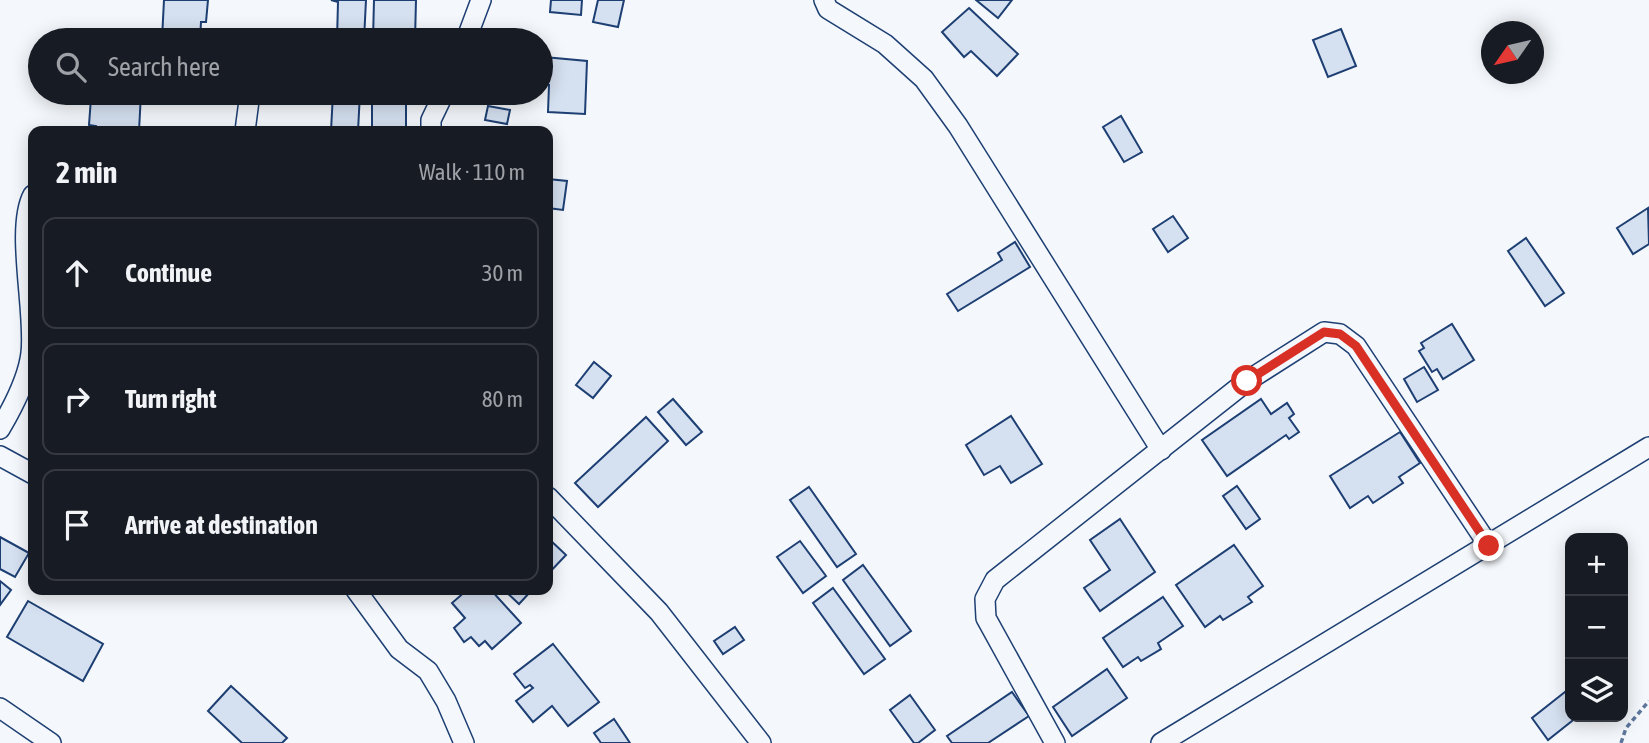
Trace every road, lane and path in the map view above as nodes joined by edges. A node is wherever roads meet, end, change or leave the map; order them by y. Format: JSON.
{"nodes":[{"id":1,"x":481,"y":0,"type":"edge"},
{"id":2,"x":824,"y":0,"type":"edge"},
{"id":3,"x":470,"y":28,"type":"edge"},
{"id":4,"x":248,"y":105,"type":"edge"},
{"id":5,"x":438,"y":105,"type":"edge"},
{"id":6,"x":246,"y":126,"type":"edge"},
{"id":7,"x":431,"y":126,"type":"edge"},
{"id":8,"x":28,"y":221,"type":"edge"},
{"id":9,"x":28,"y":251,"type":"edge"},
{"id":10,"x":28,"y":365,"type":"edge"},
{"id":11,"x":0,"y":429,"type":"edge"},
{"id":12,"x":1649,"y":447,"type":"edge"},
{"id":13,"x":1161,"y":450,"type":"junction"},
{"id":14,"x":0,"y":456,"type":"edge"},
{"id":15,"x":28,"y":471,"type":"edge"},
{"id":16,"x":553,"y":502,"type":"edge"},
{"id":17,"x":1489,"y":546,"type":"junction"},
{"id":18,"x":360,"y":595,"type":"edge"},
{"id":19,"x":1649,"y":701,"type":"edge"},
{"id":20,"x":0,"y":708,"type":"edge"},
{"id":21,"x":51,"y":743,"type":"edge"},
{"id":22,"x":464,"y":743,"type":"edge"},
{"id":23,"x":761,"y":743,"type":"edge"},
{"id":24,"x":1055,"y":743,"type":"edge"},
{"id":25,"x":1161,"y":743,"type":"edge"},
{"id":26,"x":1621,"y":743,"type":"edge"}],
"edges":[{"from":1,"to":3,"type":"street"},
{"from":2,"to":13,"type":"street"},
{"from":4,"to":6,"type":"street"},
{"from":5,"to":7,"type":"street"},
{"from":8,"to":9,"type":"street"},
{"from":10,"to":11,"type":"street"},
{"from":12,"to":17,"type":"street"},
{"from":13,"to":17,"type":"street"},
{"from":13,"to":24,"type":"street"},
{"from":14,"to":15,"type":"street"},
{"from":16,"to":23,"type":"street"},
{"from":17,"to":25,"type":"street"},
{"from":18,"to":22,"type":"street"},
{"from":19,"to":26,"type":"path"},
{"from":20,"to":21,"type":"street"}]}
